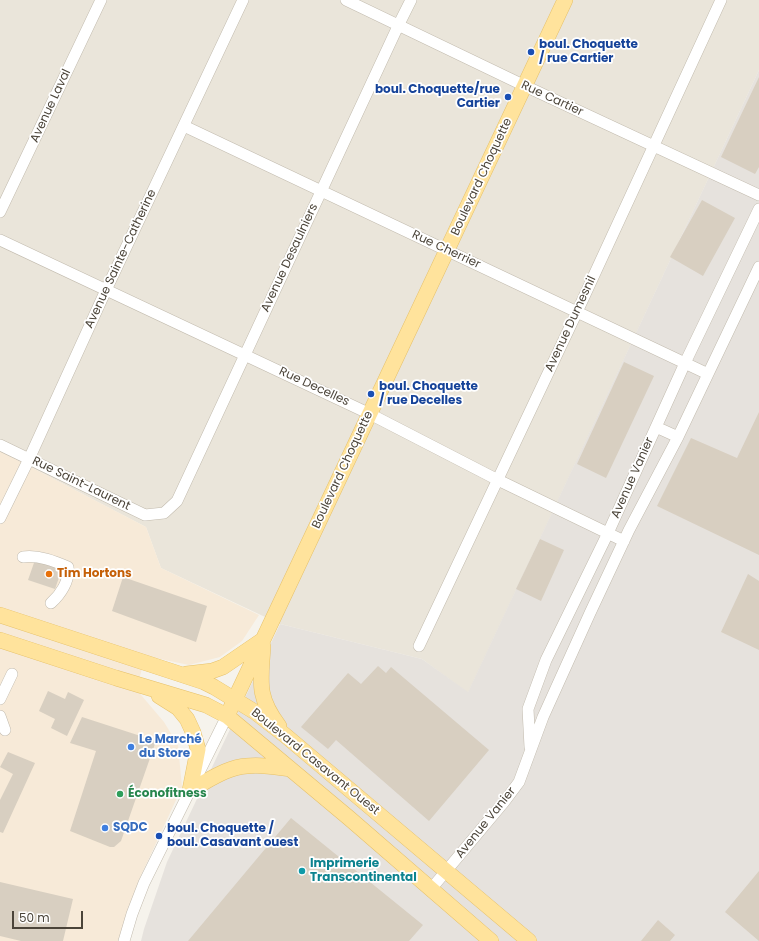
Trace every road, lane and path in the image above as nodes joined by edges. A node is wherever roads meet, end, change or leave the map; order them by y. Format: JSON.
{"nodes":[{"id":1,"x":101,"y":0,"type":"edge"},
{"id":2,"x":243,"y":0,"type":"edge"},
{"id":3,"x":346,"y":0,"type":"edge"},
{"id":4,"x":411,"y":0,"type":"edge"},
{"id":5,"x":565,"y":0,"type":"edge"},
{"id":6,"x":721,"y":0,"type":"edge"},
{"id":7,"x":398,"y":24,"type":"junction"},
{"id":8,"x":524,"y":86,"type":"junction"},
{"id":9,"x":184,"y":126,"type":"junction"},
{"id":10,"x":654,"y":146,"type":"junction"},
{"id":11,"x":321,"y":192,"type":"junction"},
{"id":12,"x":759,"y":195,"type":"edge"},
{"id":13,"x":759,"y":209,"type":"edge"},
{"id":14,"x":0,"y":212,"type":"edge"},
{"id":15,"x":0,"y":240,"type":"edge"},
{"id":16,"x":447,"y":251,"type":"junction"},
{"id":17,"x":759,"y":267,"type":"edge"},
{"id":18,"x":106,"y":290,"type":"junction"},
{"id":19,"x":577,"y":312,"type":"junction"},
{"id":20,"x":245,"y":355,"type":"junction"},
{"id":21,"x":685,"y":363,"type":"junction"},
{"id":22,"x":708,"y":374,"type":"junction"},
{"id":23,"x":370,"y":414,"type":"junction"},
{"id":24,"x":656,"y":427,"type":"junction"},
{"id":25,"x":678,"y":437,"type":"junction"},
{"id":26,"x":0,"y":445,"type":"edge"},
{"id":27,"x":29,"y":459,"type":"junction"},
{"id":28,"x":498,"y":480,"type":"junction"},
{"id":29,"x":164,"y":513,"type":"joint"},
{"id":30,"x":0,"y":518,"type":"edge"},
{"id":31,"x":608,"y":533,"type":"junction"},
{"id":32,"x":624,"y":541,"type":"junction"},
{"id":33,"x":23,"y":557,"type":"dead end"},
{"id":34,"x":574,"y":602,"type":"junction"},
{"id":35,"x":51,"y":603,"type":"dead end"},
{"id":36,"x":590,"y":613,"type":"junction"},
{"id":37,"x":0,"y":615,"type":"edge"},
{"id":38,"x":263,"y":639,"type":"junction"},
{"id":39,"x":0,"y":640,"type":"edge"},
{"id":40,"x":419,"y":646,"type":"dead end"},
{"id":41,"x":12,"y":674,"type":"dead end"},
{"id":42,"x":183,"y":675,"type":"junction"},
{"id":43,"x":136,"y":683,"type":"junction"},
{"id":44,"x":0,"y":699,"type":"edge"},
{"id":45,"x":235,"y":700,"type":"junction"},
{"id":46,"x":0,"y":716,"type":"edge"},
{"id":47,"x":227,"y":716,"type":"junction"},
{"id":48,"x":5,"y":730,"type":"dead end"},
{"id":49,"x":286,"y":736,"type":"junction"},
{"id":50,"x":531,"y":751,"type":"junction"},
{"id":51,"x":290,"y":769,"type":"junction"},
{"id":52,"x":190,"y":790,"type":"junction"},
{"id":53,"x":447,"y":870,"type":"junction"},
{"id":54,"x":431,"y":889,"type":"junction"},
{"id":55,"x":124,"y":941,"type":"edge"},
{"id":56,"x":491,"y":941,"type":"edge"},
{"id":57,"x":529,"y":941,"type":"edge"}],
"edges":[{"from":1,"to":14,"type":"street","name":"Avenue Laval"},
{"from":2,"to":9,"type":"street","name":"Avenue Sainte-Catherine"},
{"from":3,"to":7,"type":"street","name":"Rue Cartier"},
{"from":4,"to":7,"type":"street","name":"Avenue Desaulniers"},
{"from":5,"to":8,"type":"main road","name":"Boulevard Choquette"},
{"from":6,"to":10,"type":"street","name":"Avenue Dumesnil"},
{"from":7,"to":8,"type":"street","name":"Rue Cartier"},
{"from":7,"to":11,"type":"street","name":"Avenue Desaulniers"},
{"from":8,"to":10,"type":"street","name":"Rue Cartier"},
{"from":8,"to":16,"type":"main road","name":"Boulevard Choquette"},
{"from":9,"to":11,"type":"street","name":"Rue Cherrier"},
{"from":9,"to":18,"type":"street","name":"Avenue Sainte-Catherine"},
{"from":10,"to":12,"type":"street","name":"Rue Cartier"},
{"from":10,"to":19,"type":"street","name":"Avenue Dumesnil"},
{"from":11,"to":16,"type":"street","name":"Rue Cherrier"},
{"from":11,"to":20,"type":"street","name":"Avenue Desaulniers"},
{"from":13,"to":21,"type":"street","name":"Avenue Vanier"},
{"from":15,"to":18,"type":"street","name":"Rue Decelles"},
{"from":16,"to":19,"type":"street","name":"Rue Cherrier"},
{"from":16,"to":23,"type":"main road","name":"Boulevard Choquette"},
{"from":17,"to":22,"type":"street","name":"Avenue Vanier"},
{"from":18,"to":20,"type":"street","name":"Rue Decelles"},
{"from":18,"to":27,"type":"street","name":"Avenue Sainte-Catherine"},
{"from":19,"to":21,"type":"street","name":"Rue Cherrier"},
{"from":19,"to":28,"type":"street","name":"Avenue Dumesnil"},
{"from":20,"to":23,"type":"street","name":"Rue Decelles"},
{"from":20,"to":29,"type":"street","name":"Avenue Desaulniers"},
{"from":21,"to":22,"type":"street","name":"Rue Cherrier"},
{"from":21,"to":24,"type":"street","name":"Avenue Vanier"},
{"from":22,"to":25,"type":"street","name":"Avenue Vanier"},
{"from":23,"to":28,"type":"street","name":"Rue Decelles"},
{"from":23,"to":38,"type":"main road","name":"Boulevard Choquette"},
{"from":24,"to":25,"type":"street"},
{"from":24,"to":31,"type":"street","name":"Avenue Vanier"},
{"from":25,"to":32,"type":"street","name":"Avenue Vanier"},
{"from":26,"to":27,"type":"street","name":"Rue Saint-Laurent"},
{"from":27,"to":29,"type":"street","name":"Rue Saint-Laurent"},
{"from":27,"to":30,"type":"street","name":"Avenue Sainte-Catherine"},
{"from":28,"to":31,"type":"street","name":"Rue Decelles"},
{"from":28,"to":40,"type":"street","name":"Avenue Dumesnil"},
{"from":31,"to":32,"type":"street","name":"Rue Decelles"},
{"from":31,"to":34,"type":"street","name":"Avenue Vanier"},
{"from":32,"to":36,"type":"street","name":"Avenue Vanier"},
{"from":33,"to":35,"type":"street"},
{"from":34,"to":36,"type":"street"},
{"from":34,"to":50,"type":"street","name":"Avenue Vanier"},
{"from":36,"to":50,"type":"street","name":"Avenue Vanier"},
{"from":37,"to":42,"type":"main road","name":"Boulevard Casavant Ouest"},
{"from":38,"to":42,"type":"main road"},
{"from":38,"to":45,"type":"main road","name":"Boulevard Choquette"},
{"from":38,"to":49,"type":"main road"},
{"from":39,"to":43,"type":"main road","name":"Boulevard Casavant Ouest"},
{"from":41,"to":44,"type":"street"},
{"from":42,"to":45,"type":"main road","name":"Boulevard Casavant Ouest"},
{"from":43,"to":47,"type":"main road","name":"Boulevard Casavant Ouest"},
{"from":43,"to":52,"type":"main road"},
{"from":45,"to":47,"type":"main road","name":"Boulevard Choquette"},
{"from":45,"to":49,"type":"main road","name":"Boulevard Casavant Ouest"},
{"from":46,"to":48,"type":"street"},
{"from":47,"to":51,"type":"main road","name":"Boulevard Casavant Ouest"},
{"from":47,"to":52,"type":"street","name":"Boulevard Choquette"},
{"from":49,"to":53,"type":"main road","name":"Boulevard Casavant Ouest"},
{"from":50,"to":53,"type":"street","name":"Avenue Vanier"},
{"from":51,"to":52,"type":"main road"},
{"from":51,"to":54,"type":"main road","name":"Boulevard Casavant Ouest"},
{"from":52,"to":55,"type":"street","name":"Boulevard Choquette"},
{"from":53,"to":54,"type":"street","name":"Avenue Vanier"},
{"from":53,"to":57,"type":"main road","name":"Boulevard Casavant Ouest"},
{"from":54,"to":56,"type":"main road","name":"Boulevard Casavant Ouest"}]}
